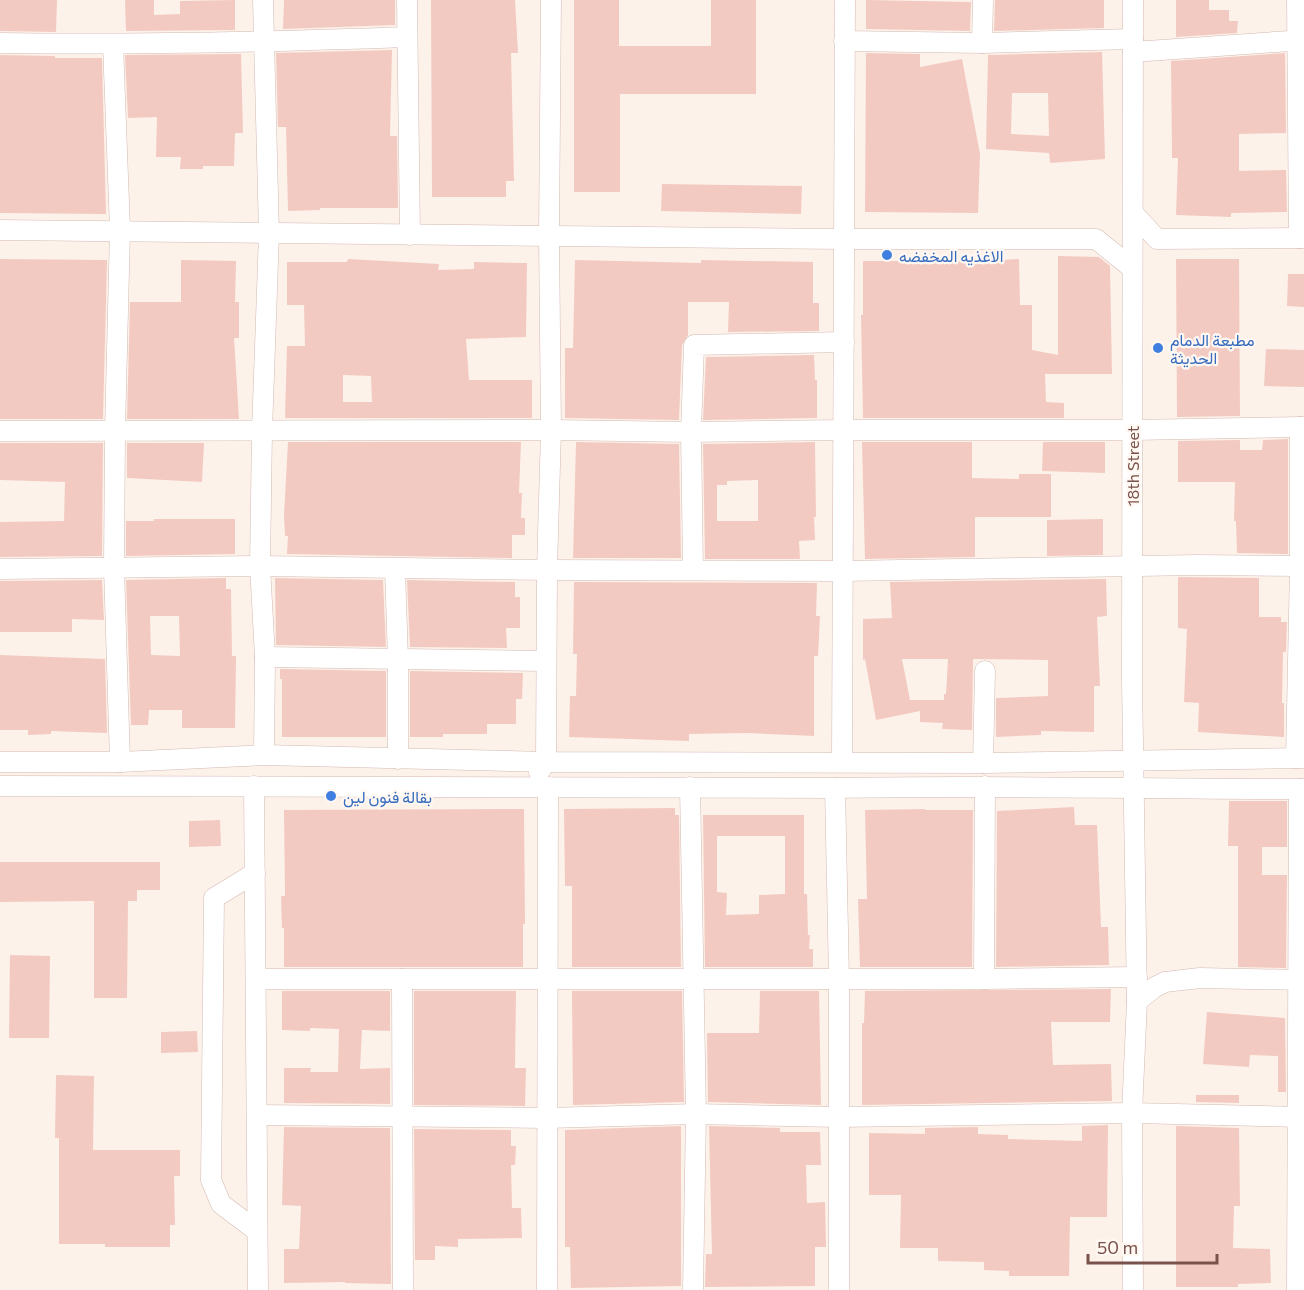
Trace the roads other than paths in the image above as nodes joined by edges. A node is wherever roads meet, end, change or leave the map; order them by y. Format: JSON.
{"nodes":[{"id":1,"x":263,"y":0,"type":"edge"},
{"id":2,"x":406,"y":0,"type":"edge"},
{"id":3,"x":550,"y":0,"type":"edge"},
{"id":4,"x":844,"y":0,"type":"edge"},
{"id":5,"x":983,"y":0,"type":"edge"},
{"id":6,"x":1133,"y":0,"type":"edge"},
{"id":7,"x":1297,"y":0,"type":"edge"},
{"id":8,"x":406,"y":37,"type":"junction"},
{"id":9,"x":1300,"y":40,"type":"edge"},
{"id":10,"x":844,"y":41,"type":"junction"},
{"id":11,"x":263,"y":42,"type":"junction"},
{"id":12,"x":0,"y":43,"type":"edge"},
{"id":13,"x":982,"y":43,"type":"junction"},
{"id":14,"x":112,"y":44,"type":"junction"},
{"id":15,"x":1133,"y":46,"type":"junction"},
{"id":16,"x":1133,"y":213,"type":"junction"},
{"id":17,"x":0,"y":230,"type":"edge"},
{"id":18,"x":120,"y":230,"type":"junction"},
{"id":19,"x":269,"y":234,"type":"junction"},
{"id":20,"x":410,"y":234,"type":"junction"},
{"id":21,"x":549,"y":234,"type":"junction"},
{"id":22,"x":1301,"y":238,"type":"edge"},
{"id":23,"x":843,"y":239,"type":"junction"},
{"id":24,"x":1132,"y":268,"type":"junction"},
{"id":25,"x":844,"y":342,"type":"junction"},
{"id":26,"x":1302,"y":427,"type":"edge"},
{"id":27,"x":843,"y":429,"type":"junction"},
{"id":28,"x":551,"y":430,"type":"junction"},
{"id":29,"x":1132,"y":430,"type":"junction"},
{"id":30,"x":0,"y":431,"type":"edge"},
{"id":31,"x":115,"y":431,"type":"junction"},
{"id":32,"x":262,"y":432,"type":"junction"},
{"id":33,"x":692,"y":432,"type":"junction"},
{"id":34,"x":260,"y":566,"type":"junction"},
{"id":35,"x":1302,"y":566,"type":"edge"},
{"id":36,"x":1132,"y":567,"type":"junction"},
{"id":37,"x":114,"y":568,"type":"junction"},
{"id":38,"x":0,"y":569,"type":"edge"},
{"id":39,"x":395,"y":569,"type":"junction"},
{"id":40,"x":547,"y":570,"type":"junction"},
{"id":41,"x":693,"y":570,"type":"junction"},
{"id":42,"x":843,"y":571,"type":"junction"},
{"id":43,"x":265,"y":657,"type":"junction"},
{"id":44,"x":398,"y":660,"type":"junction"},
{"id":45,"x":546,"y":662,"type":"junction"},
{"id":46,"x":985,"y":671,"type":"dead end"},
{"id":47,"x":264,"y":755,"type":"junction"},
{"id":48,"x":1300,"y":758,"type":"edge"},
{"id":49,"x":398,"y":759,"type":"junction"},
{"id":50,"x":0,"y":762,"type":"edge"},
{"id":51,"x":120,"y":762,"type":"junction"},
{"id":52,"x":546,"y":762,"type":"junction"},
{"id":53,"x":842,"y":762,"type":"junction"},
{"id":54,"x":1133,"y":762,"type":"junction"},
{"id":55,"x":983,"y":763,"type":"junction"},
{"id":56,"x":0,"y":786,"type":"edge"},
{"id":57,"x":254,"y":786,"type":"junction"},
{"id":58,"x":985,"y":786,"type":"junction"},
{"id":59,"x":493,"y":787,"type":"junction"},
{"id":60,"x":548,"y":787,"type":"junction"},
{"id":61,"x":690,"y":787,"type":"junction"},
{"id":62,"x":835,"y":788,"type":"junction"},
{"id":63,"x":1134,"y":789,"type":"junction"},
{"id":64,"x":1301,"y":789,"type":"edge"},
{"id":65,"x":255,"y":873,"type":"junction"},
{"id":66,"x":1137,"y":977,"type":"junction"},
{"id":67,"x":548,"y":978,"type":"junction"},
{"id":68,"x":256,"y":979,"type":"junction"},
{"id":69,"x":402,"y":979,"type":"junction"},
{"id":70,"x":839,"y":979,"type":"junction"},
{"id":71,"x":694,"y":980,"type":"junction"},
{"id":72,"x":984,"y":980,"type":"junction"},
{"id":73,"x":1300,"y":980,"type":"edge"},
{"id":74,"x":1137,"y":1001,"type":"junction"},
{"id":75,"x":1132,"y":1113,"type":"junction"},
{"id":76,"x":696,"y":1114,"type":"junction"},
{"id":77,"x":256,"y":1115,"type":"junction"},
{"id":78,"x":403,"y":1116,"type":"junction"},
{"id":79,"x":1301,"y":1117,"type":"edge"},
{"id":80,"x":547,"y":1118,"type":"junction"},
{"id":81,"x":837,"y":1118,"type":"junction"},
{"id":82,"x":257,"y":1231,"type":"junction"},
{"id":83,"x":1132,"y":1289,"type":"edge"},
{"id":84,"x":258,"y":1290,"type":"edge"},
{"id":85,"x":403,"y":1290,"type":"edge"},
{"id":86,"x":547,"y":1290,"type":"edge"},
{"id":87,"x":693,"y":1290,"type":"edge"},
{"id":88,"x":839,"y":1290,"type":"edge"},
{"id":89,"x":1297,"y":1290,"type":"edge"}],
"edges":[{"from":1,"to":11,"type":"street"},
{"from":2,"to":8,"type":"street"},
{"from":3,"to":21,"type":"street"},
{"from":4,"to":10,"type":"street"},
{"from":5,"to":13,"type":"street"},
{"from":6,"to":15,"type":"street","name":"18th Street"},
{"from":7,"to":9,"type":"street"},
{"from":8,"to":11,"type":"street"},
{"from":8,"to":20,"type":"street"},
{"from":9,"to":15,"type":"street"},
{"from":9,"to":22,"type":"street"},
{"from":10,"to":13,"type":"street"},
{"from":10,"to":23,"type":"street"},
{"from":11,"to":14,"type":"street"},
{"from":11,"to":19,"type":"street"},
{"from":12,"to":14,"type":"street"},
{"from":13,"to":15,"type":"street"},
{"from":14,"to":18,"type":"street"},
{"from":15,"to":16,"type":"street","name":"18th Street"},
{"from":16,"to":22,"type":"street"},
{"from":16,"to":24,"type":"street","name":"18th Street"},
{"from":17,"to":18,"type":"street"},
{"from":18,"to":19,"type":"street"},
{"from":18,"to":31,"type":"street"},
{"from":19,"to":20,"type":"street"},
{"from":19,"to":32,"type":"street"},
{"from":20,"to":21,"type":"street"},
{"from":21,"to":23,"type":"street"},
{"from":21,"to":28,"type":"street"},
{"from":23,"to":24,"type":"street"},
{"from":23,"to":25,"type":"street"},
{"from":24,"to":29,"type":"street","name":"18th Street"},
{"from":25,"to":27,"type":"street"},
{"from":25,"to":33,"type":"street"},
{"from":26,"to":29,"type":"street"},
{"from":26,"to":35,"type":"street"},
{"from":27,"to":29,"type":"street"},
{"from":27,"to":33,"type":"street"},
{"from":27,"to":42,"type":"street"},
{"from":28,"to":32,"type":"street"},
{"from":28,"to":33,"type":"street"},
{"from":28,"to":40,"type":"street"},
{"from":29,"to":36,"type":"street","name":"18th Street"},
{"from":30,"to":31,"type":"street"},
{"from":31,"to":32,"type":"street"},
{"from":31,"to":37,"type":"street"},
{"from":32,"to":34,"type":"street"},
{"from":33,"to":41,"type":"street"},
{"from":34,"to":37,"type":"street"},
{"from":34,"to":39,"type":"street"},
{"from":34,"to":43,"type":"street"},
{"from":35,"to":36,"type":"street"},
{"from":35,"to":48,"type":"street"},
{"from":36,"to":42,"type":"street"},
{"from":36,"to":54,"type":"street","name":"18th Street"},
{"from":37,"to":38,"type":"street"},
{"from":37,"to":51,"type":"street"},
{"from":39,"to":40,"type":"street"},
{"from":39,"to":44,"type":"street"},
{"from":40,"to":41,"type":"street"},
{"from":40,"to":45,"type":"street"},
{"from":41,"to":42,"type":"street"},
{"from":42,"to":53,"type":"street"},
{"from":43,"to":44,"type":"street"},
{"from":43,"to":47,"type":"street"},
{"from":44,"to":45,"type":"street"},
{"from":44,"to":49,"type":"street"},
{"from":45,"to":52,"type":"street"},
{"from":46,"to":55,"type":"street"},
{"from":47,"to":49,"type":"street"},
{"from":47,"to":51,"type":"street"},
{"from":48,"to":54,"type":"street"},
{"from":49,"to":52,"type":"street"},
{"from":50,"to":51,"type":"street"},
{"from":52,"to":53,"type":"street"},
{"from":52,"to":59,"type":"street"},
{"from":53,"to":55,"type":"street"},
{"from":54,"to":55,"type":"street"},
{"from":54,"to":63,"type":"street","name":"18th Street"},
{"from":56,"to":57,"type":"street"},
{"from":57,"to":59,"type":"street"},
{"from":57,"to":65,"type":"street"},
{"from":58,"to":62,"type":"street"},
{"from":58,"to":63,"type":"street"},
{"from":58,"to":72,"type":"street"},
{"from":59,"to":60,"type":"street"},
{"from":60,"to":61,"type":"street"},
{"from":60,"to":67,"type":"street"},
{"from":61,"to":62,"type":"street"},
{"from":61,"to":71,"type":"street"},
{"from":62,"to":70,"type":"street"},
{"from":63,"to":64,"type":"street"},
{"from":63,"to":66,"type":"street","name":"18th Street"},
{"from":64,"to":73,"type":"street"},
{"from":65,"to":68,"type":"street"},
{"from":65,"to":82,"type":"street"},
{"from":66,"to":72,"type":"street"},
{"from":66,"to":74,"type":"street","name":"18th Street"},
{"from":67,"to":69,"type":"street"},
{"from":67,"to":71,"type":"street"},
{"from":67,"to":80,"type":"street"},
{"from":68,"to":69,"type":"street"},
{"from":68,"to":77,"type":"street"},
{"from":69,"to":78,"type":"street"},
{"from":70,"to":71,"type":"street"},
{"from":70,"to":72,"type":"street"},
{"from":70,"to":81,"type":"street"},
{"from":71,"to":76,"type":"street"},
{"from":73,"to":74,"type":"street"},
{"from":73,"to":79,"type":"street"},
{"from":74,"to":75,"type":"street","name":"18th Street"},
{"from":75,"to":79,"type":"street"},
{"from":75,"to":81,"type":"street"},
{"from":75,"to":83,"type":"street","name":"18th Street"},
{"from":76,"to":80,"type":"street"},
{"from":76,"to":81,"type":"street"},
{"from":76,"to":87,"type":"street"},
{"from":77,"to":78,"type":"street"},
{"from":77,"to":82,"type":"street"},
{"from":78,"to":80,"type":"street"},
{"from":78,"to":85,"type":"street"},
{"from":79,"to":89,"type":"street"},
{"from":80,"to":86,"type":"street"},
{"from":81,"to":88,"type":"street"},
{"from":82,"to":84,"type":"street"}]}
